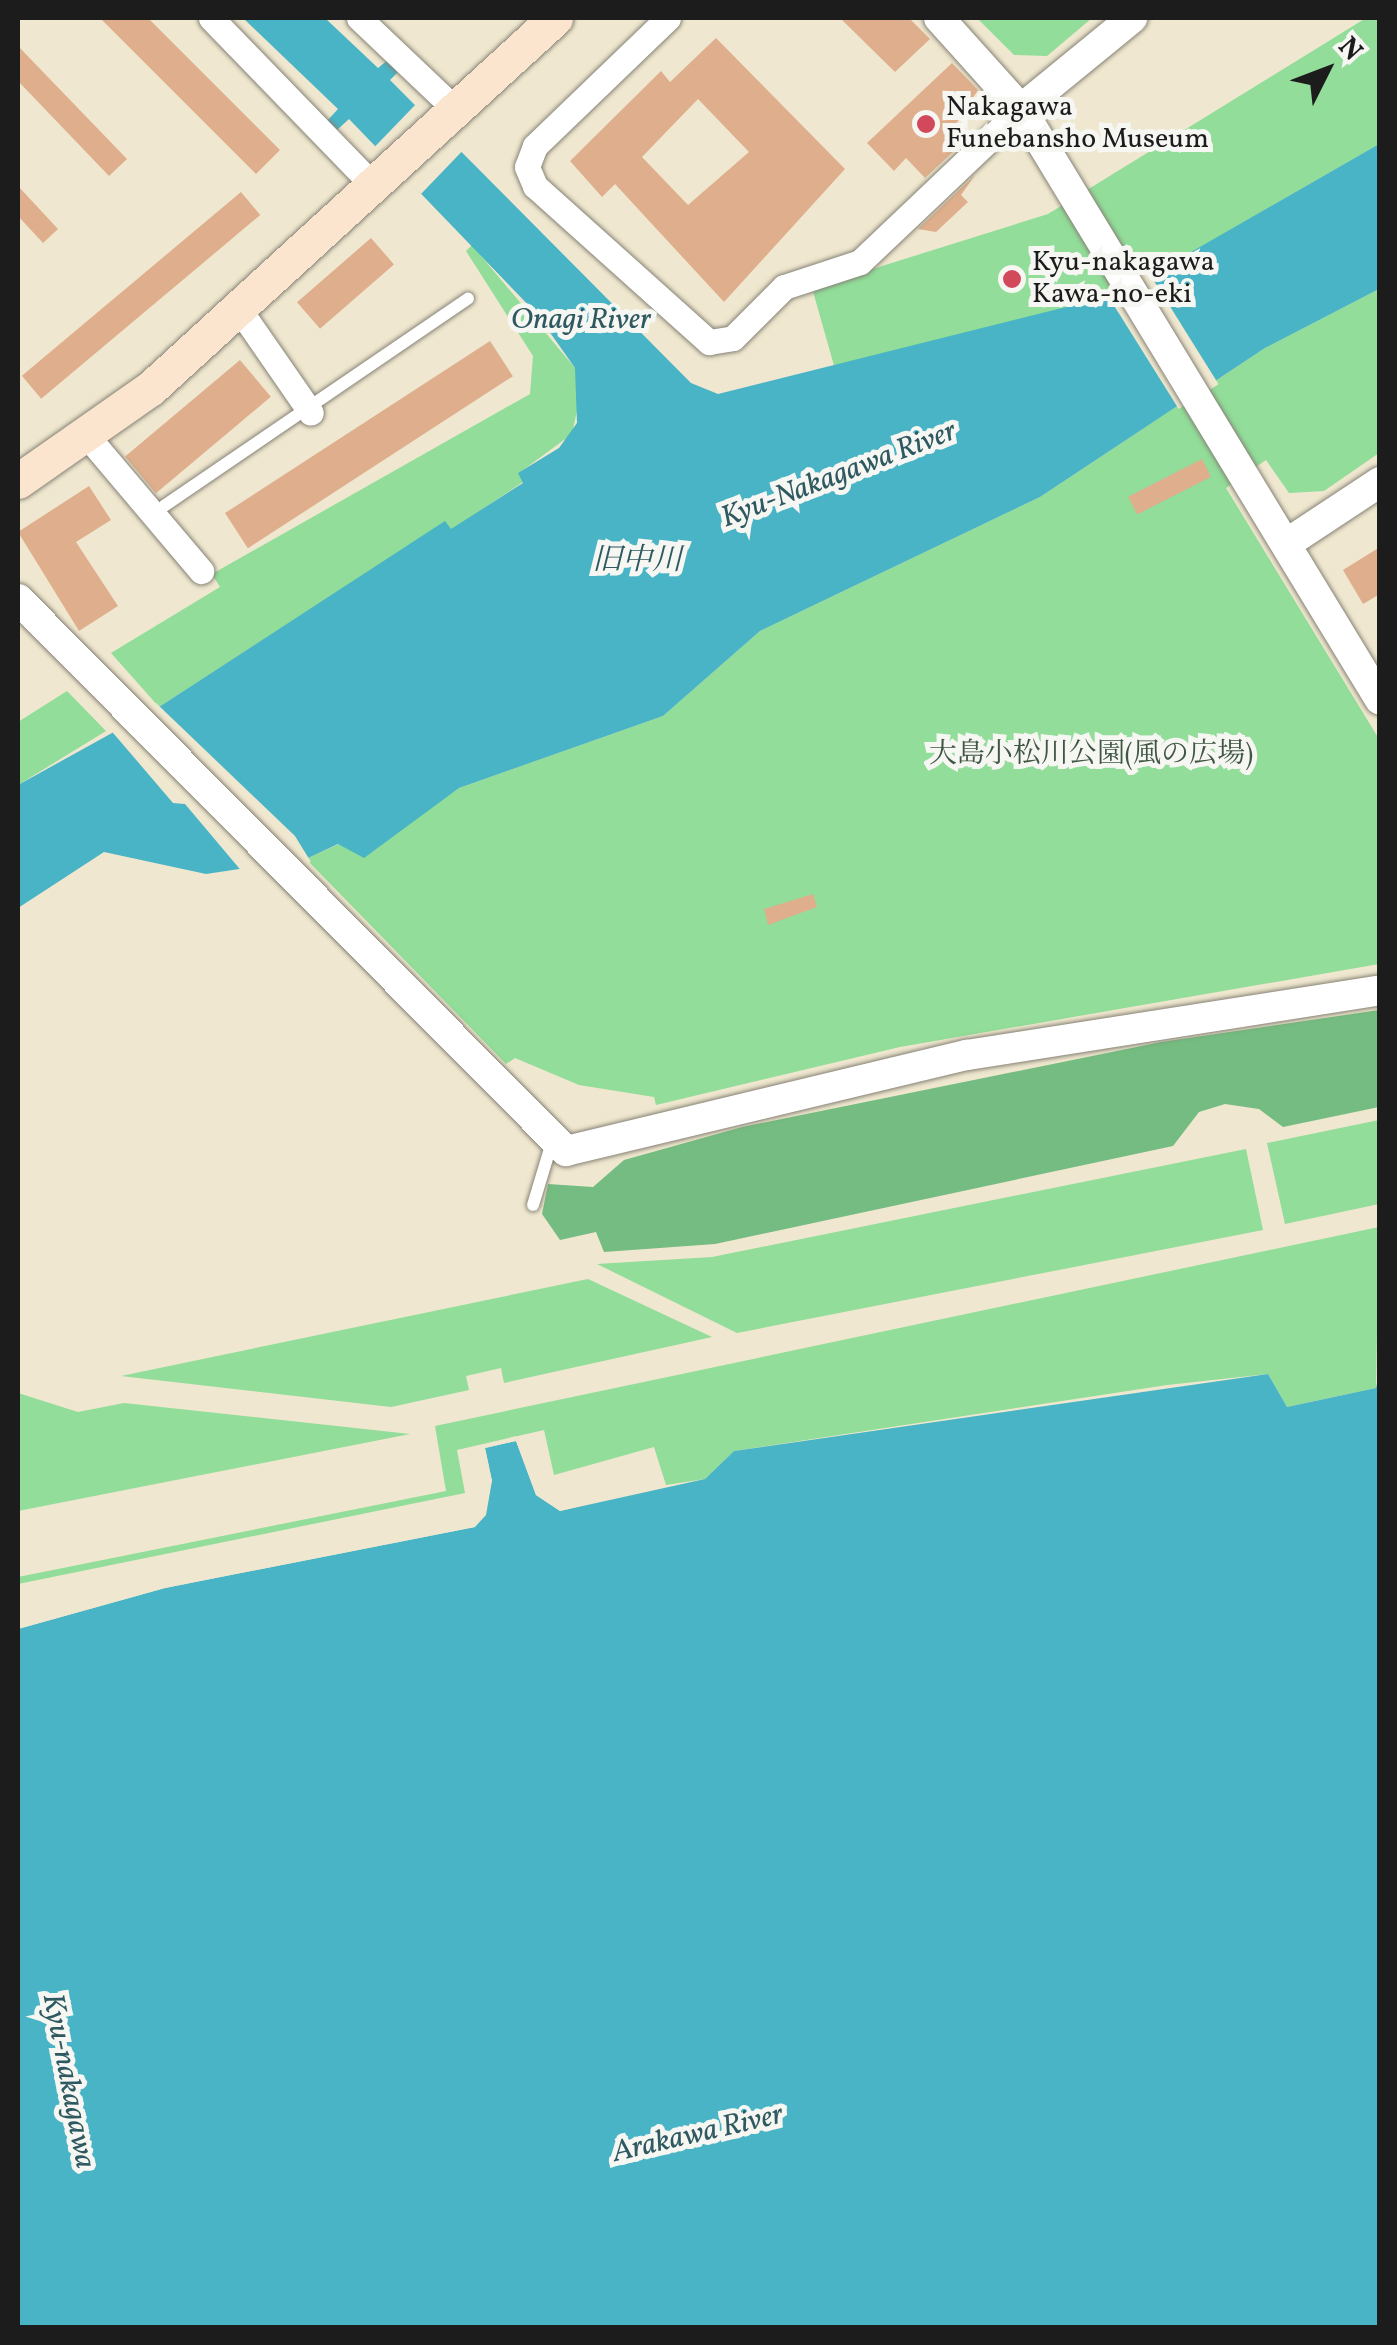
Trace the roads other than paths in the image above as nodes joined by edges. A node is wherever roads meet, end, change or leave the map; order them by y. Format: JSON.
{"nodes":[{"id":1,"x":211,"y":18,"type":"edge"},
{"id":2,"x":359,"y":18,"type":"edge"},
{"id":3,"x":555,"y":18,"type":"edge"},
{"id":4,"x":668,"y":18,"type":"edge"},
{"id":5,"x":939,"y":18,"type":"edge"},
{"id":6,"x":1132,"y":18,"type":"edge"},
{"id":7,"x":1020,"y":110,"type":"junction"},
{"id":8,"x":453,"y":113,"type":"junction"},
{"id":9,"x":378,"y":185,"type":"junction"},
{"id":10,"x":468,"y":299,"type":"dead end"},
{"id":11,"x":239,"y":309,"type":"junction"},
{"id":12,"x":310,"y":413,"type":"junction"},
{"id":13,"x":88,"y":436,"type":"junction"},
{"id":14,"x":18,"y":481,"type":"edge"},
{"id":15,"x":1380,"y":482,"type":"edge"},
{"id":16,"x":164,"y":506,"type":"dead end"},
{"id":17,"x":1286,"y":544,"type":"junction"},
{"id":18,"x":201,"y":570,"type":"dead end"},
{"id":19,"x":18,"y":599,"type":"edge"},
{"id":20,"x":1380,"y":700,"type":"edge"},
{"id":21,"x":1380,"y":990,"type":"edge"},
{"id":22,"x":552,"y":1142,"type":"junction"},
{"id":23,"x":533,"y":1205,"type":"dead end"}],
"edges":[{"from":1,"to":9,"type":"street"},
{"from":2,"to":8,"type":"street"},
{"from":3,"to":8,"type":"main road"},
{"from":4,"to":7,"type":"street"},
{"from":5,"to":7,"type":"street"},
{"from":6,"to":7,"type":"street"},
{"from":7,"to":17,"type":"street"},
{"from":8,"to":9,"type":"main road"},
{"from":9,"to":11,"type":"main road"},
{"from":10,"to":12,"type":"lane"},
{"from":11,"to":12,"type":"street"},
{"from":11,"to":13,"type":"main road"},
{"from":12,"to":16,"type":"lane"},
{"from":13,"to":14,"type":"main road"},
{"from":13,"to":18,"type":"street"},
{"from":15,"to":17,"type":"street"},
{"from":17,"to":20,"type":"street"},
{"from":19,"to":22,"type":"street"},
{"from":21,"to":22,"type":"street"},
{"from":22,"to":23,"type":"lane"}]}
